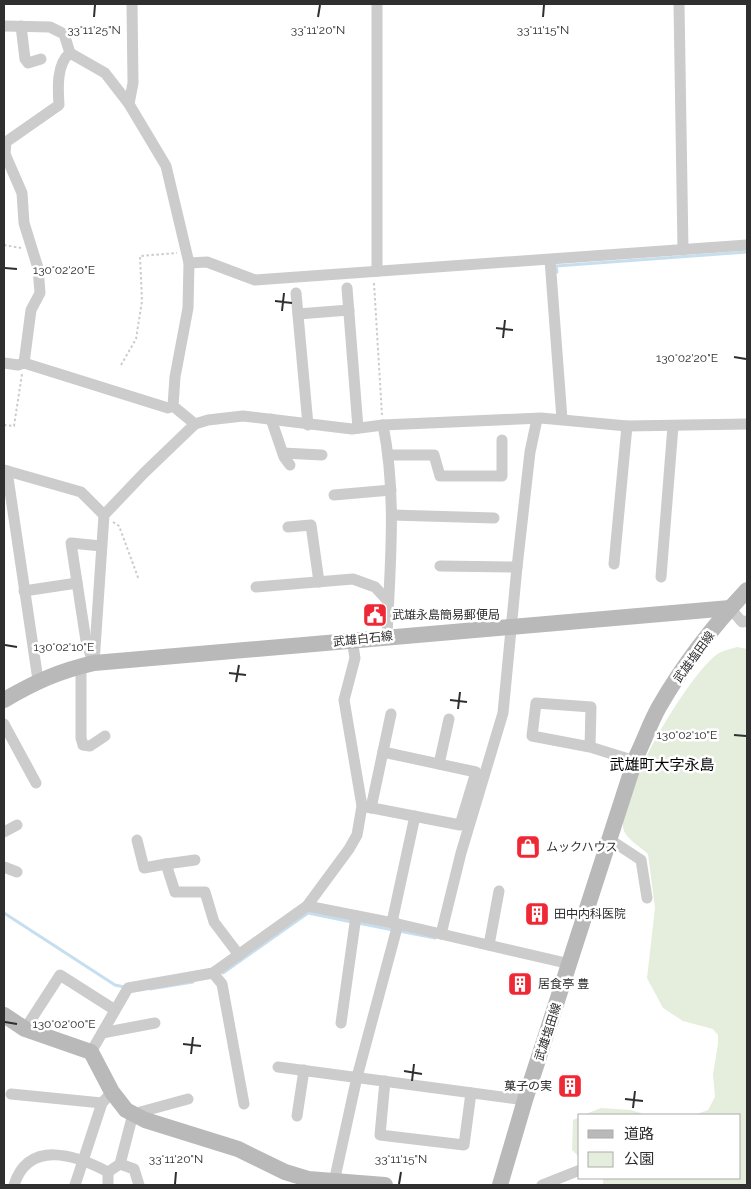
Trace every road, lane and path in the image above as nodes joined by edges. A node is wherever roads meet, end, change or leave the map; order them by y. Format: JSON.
{"nodes":[{"id":1,"x":132,"y":4,"type":"edge"},
{"id":2,"x":378,"y":4,"type":"edge"},
{"id":3,"x":679,"y":4,"type":"edge"},
{"id":4,"x":4,"y":26,"type":"edge"},
{"id":5,"x":21,"y":26,"type":"junction"},
{"id":6,"x":70,"y":53,"type":"junction"},
{"id":7,"x":41,"y":59,"type":"dead end"},
{"id":8,"x":129,"y":104,"type":"junction"},
{"id":9,"x":6,"y":163,"type":"edge"},
{"id":10,"x":4,"y":245,"type":"edge"},
{"id":11,"x":747,"y":245,"type":"edge"},
{"id":12,"x":31,"y":250,"type":"junction"},
{"id":13,"x":683,"y":250,"type":"junction"},
{"id":14,"x":188,"y":258,"type":"junction"},
{"id":15,"x":550,"y":260,"type":"junction"},
{"id":16,"x":377,"y":271,"type":"junction"},
{"id":17,"x":347,"y":288,"type":"dead end"},
{"id":18,"x":296,"y":292,"type":"dead end"},
{"id":19,"x":349,"y":310,"type":"junction"},
{"id":20,"x":298,"y":314,"type":"junction"},
{"id":21,"x":24,"y":362,"type":"junction"},
{"id":22,"x":4,"y":363,"type":"edge"},
{"id":23,"x":121,"y":365,"type":"dead end"},
{"id":24,"x":173,"y":406,"type":"junction"},
{"id":25,"x":537,"y":418,"type":"junction"},
{"id":26,"x":562,"y":419,"type":"junction"},
{"id":27,"x":271,"y":420,"type":"junction"},
{"id":28,"x":195,"y":424,"type":"junction"},
{"id":29,"x":747,"y":424,"type":"edge"},
{"id":30,"x":4,"y":425,"type":"edge"},
{"id":31,"x":308,"y":425,"type":"junction"},
{"id":32,"x":383,"y":425,"type":"junction"},
{"id":33,"x":627,"y":426,"type":"junction"},
{"id":34,"x":673,"y":426,"type":"junction"},
{"id":35,"x":358,"y":428,"type":"junction"},
{"id":36,"x":502,"y":440,"type":"dead end"},
{"id":37,"x":283,"y":453,"type":"junction"},
{"id":38,"x":322,"y":455,"type":"dead end"},
{"id":39,"x":389,"y":455,"type":"junction"},
{"id":40,"x":290,"y":465,"type":"dead end"},
{"id":41,"x":5,"y":470,"type":"edge"},
{"id":42,"x":391,"y":490,"type":"junction"},
{"id":43,"x":6,"y":493,"type":"edge"},
{"id":44,"x":334,"y":495,"type":"dead end"},
{"id":45,"x":392,"y":515,"type":"junction"},
{"id":46,"x":104,"y":516,"type":"junction"},
{"id":47,"x":494,"y":518,"type":"dead end"},
{"id":48,"x":288,"y":527,"type":"dead end"},
{"id":49,"x":101,"y":546,"type":"junction"},
{"id":50,"x":614,"y":564,"type":"dead end"},
{"id":51,"x":440,"y":566,"type":"dead end"},
{"id":52,"x":517,"y":567,"type":"junction"},
{"id":53,"x":661,"y":577,"type":"dead end"},
{"id":54,"x":139,"y":580,"type":"dead end"},
{"id":55,"x":319,"y":582,"type":"junction"},
{"id":56,"x":77,"y":583,"type":"junction"},
{"id":57,"x":256,"y":587,"type":"dead end"},
{"id":58,"x":747,"y":590,"type":"edge"},
{"id":59,"x":24,"y":591,"type":"junction"},
{"id":60,"x":388,"y":601,"type":"junction"},
{"id":61,"x":730,"y":608,"type":"junction"},
{"id":62,"x":747,"y":621,"type":"edge"},
{"id":63,"x":511,"y":626,"type":"junction"},
{"id":64,"x":387,"y":636,"type":"junction"},
{"id":65,"x":352,"y":640,"type":"junction"},
{"id":66,"x":87,"y":665,"type":"junction"},
{"id":67,"x":38,"y":680,"type":"junction"},
{"id":68,"x":4,"y":700,"type":"edge"},
{"id":69,"x":391,"y":714,"type":"dead end"},
{"id":70,"x":449,"y":719,"type":"dead end"},
{"id":71,"x":4,"y":724,"type":"edge"},
{"id":72,"x":105,"y":736,"type":"dead end"},
{"id":73,"x":590,"y":747,"type":"junction"},
{"id":74,"x":383,"y":752,"type":"junction"},
{"id":75,"x":635,"y":761,"type":"junction"},
{"id":76,"x":439,"y":764,"type":"junction"},
{"id":77,"x":36,"y":783,"type":"dead end"},
{"id":78,"x":367,"y":807,"type":"junction"},
{"id":79,"x":415,"y":816,"type":"junction"},
{"id":80,"x":17,"y":825,"type":"dead end"},
{"id":81,"x":4,"y":832,"type":"edge"},
{"id":82,"x":609,"y":839,"type":"junction"},
{"id":83,"x":137,"y":840,"type":"dead end"},
{"id":84,"x":195,"y":860,"type":"dead end"},
{"id":85,"x":166,"y":864,"type":"junction"},
{"id":86,"x":4,"y":867,"type":"edge"},
{"id":87,"x":16,"y":872,"type":"dead end"},
{"id":88,"x":499,"y":891,"type":"dead end"},
{"id":89,"x":647,"y":898,"type":"dead end"},
{"id":90,"x":306,"y":906,"type":"junction"},
{"id":91,"x":356,"y":916,"type":"junction"},
{"id":92,"x":395,"y":923,"type":"junction"},
{"id":93,"x":440,"y":934,"type":"junction"},
{"id":94,"x":489,"y":945,"type":"junction"},
{"id":95,"x":239,"y":955,"type":"junction"},
{"id":96,"x":570,"y":964,"type":"junction"},
{"id":97,"x":212,"y":973,"type":"junction"},
{"id":98,"x":115,"y":1010,"type":"junction"},
{"id":99,"x":4,"y":1015,"type":"edge"},
{"id":100,"x":155,"y":1023,"type":"dead end"},
{"id":101,"x":341,"y":1023,"type":"dead end"},
{"id":102,"x":25,"y":1029,"type":"junction"},
{"id":103,"x":102,"y":1033,"type":"junction"},
{"id":104,"x":91,"y":1052,"type":"junction"},
{"id":105,"x":278,"y":1067,"type":"dead end"},
{"id":106,"x":304,"y":1070,"type":"junction"},
{"id":107,"x":357,"y":1077,"type":"junction"},
{"id":108,"x":385,"y":1081,"type":"junction"},
{"id":109,"x":471,"y":1093,"type":"junction"},
{"id":110,"x":11,"y":1094,"type":"dead end"},
{"id":111,"x":107,"y":1097,"type":"junction"},
{"id":112,"x":188,"y":1099,"type":"dead end"},
{"id":113,"x":525,"y":1100,"type":"junction"},
{"id":114,"x":244,"y":1104,"type":"dead end"},
{"id":115,"x":133,"y":1114,"type":"junction"},
{"id":116,"x":297,"y":1116,"type":"dead end"},
{"id":117,"x":85,"y":1160,"type":"junction"},
{"id":118,"x":120,"y":1164,"type":"junction"},
{"id":119,"x":578,"y":1171,"type":"edge"},
{"id":120,"x":108,"y":1172,"type":"junction"},
{"id":121,"x":285,"y":1172,"type":"junction"},
{"id":122,"x":334,"y":1182,"type":"junction"},
{"id":123,"x":14,"y":1185,"type":"edge"},
{"id":124,"x":75,"y":1185,"type":"edge"},
{"id":125,"x":108,"y":1185,"type":"edge"},
{"id":126,"x":139,"y":1185,"type":"edge"},
{"id":127,"x":295,"y":1185,"type":"edge"},
{"id":128,"x":385,"y":1185,"type":"edge"},
{"id":129,"x":502,"y":1185,"type":"edge"},
{"id":130,"x":542,"y":1185,"type":"edge"}],
"edges":[{"from":1,"to":8,"type":"street"},
{"from":2,"to":16,"type":"street"},
{"from":3,"to":13,"type":"street"},
{"from":4,"to":5,"type":"street"},
{"from":5,"to":6,"type":"street"},
{"from":5,"to":7,"type":"street"},
{"from":6,"to":8,"type":"street"},
{"from":6,"to":9,"type":"street"},
{"from":8,"to":14,"type":"street"},
{"from":9,"to":12,"type":"street"},
{"from":10,"to":12,"type":"path"},
{"from":11,"to":13,"type":"street"},
{"from":12,"to":21,"type":"street"},
{"from":13,"to":15,"type":"street"},
{"from":14,"to":16,"type":"street"},
{"from":14,"to":23,"type":"path"},
{"from":14,"to":24,"type":"street"},
{"from":15,"to":16,"type":"street"},
{"from":15,"to":26,"type":"street"},
{"from":16,"to":32,"type":"path"},
{"from":17,"to":19,"type":"street"},
{"from":18,"to":20,"type":"street"},
{"from":19,"to":20,"type":"street"},
{"from":19,"to":35,"type":"street"},
{"from":20,"to":31,"type":"street"},
{"from":21,"to":22,"type":"street"},
{"from":21,"to":24,"type":"street"},
{"from":21,"to":30,"type":"path"},
{"from":24,"to":28,"type":"street"},
{"from":25,"to":26,"type":"street"},
{"from":25,"to":32,"type":"street"},
{"from":25,"to":52,"type":"street"},
{"from":26,"to":33,"type":"street"},
{"from":27,"to":28,"type":"street"},
{"from":27,"to":31,"type":"street"},
{"from":27,"to":37,"type":"street"},
{"from":28,"to":46,"type":"street"},
{"from":29,"to":34,"type":"street"},
{"from":31,"to":35,"type":"street"},
{"from":32,"to":35,"type":"street"},
{"from":32,"to":39,"type":"street"},
{"from":33,"to":34,"type":"street"},
{"from":33,"to":50,"type":"street"},
{"from":34,"to":53,"type":"street"},
{"from":36,"to":39,"type":"street"},
{"from":37,"to":38,"type":"street"},
{"from":37,"to":40,"type":"street"},
{"from":39,"to":42,"type":"street"},
{"from":41,"to":43,"type":"street"},
{"from":41,"to":46,"type":"street"},
{"from":42,"to":44,"type":"street"},
{"from":42,"to":45,"type":"street"},
{"from":43,"to":59,"type":"street"},
{"from":45,"to":47,"type":"street"},
{"from":45,"to":60,"type":"street"},
{"from":46,"to":49,"type":"street"},
{"from":46,"to":54,"type":"path"},
{"from":48,"to":55,"type":"street"},
{"from":49,"to":56,"type":"street"},
{"from":49,"to":66,"type":"street"},
{"from":51,"to":52,"type":"street"},
{"from":52,"to":63,"type":"street"},
{"from":55,"to":57,"type":"street"},
{"from":55,"to":60,"type":"street"},
{"from":56,"to":59,"type":"street"},
{"from":56,"to":66,"type":"street"},
{"from":58,"to":61,"type":"main road","name":"武雄塩田線"},
{"from":59,"to":67,"type":"street"},
{"from":60,"to":64,"type":"street"},
{"from":61,"to":62,"type":"street"},
{"from":61,"to":63,"type":"main road","name":"武雄白石線"},
{"from":61,"to":75,"type":"main road","name":"武雄塩田線"},
{"from":63,"to":64,"type":"main road","name":"武雄白石線"},
{"from":63,"to":93,"type":"street"},
{"from":64,"to":65,"type":"main road","name":"武雄白石線"},
{"from":65,"to":66,"type":"main road","name":"武雄白石線"},
{"from":65,"to":78,"type":"street"},
{"from":66,"to":67,"type":"main road","name":"武雄白石線"},
{"from":66,"to":72,"type":"street"},
{"from":67,"to":68,"type":"main road","name":"武雄白石線"},
{"from":69,"to":74,"type":"street"},
{"from":70,"to":76,"type":"street"},
{"from":71,"to":77,"type":"street"},
{"from":73,"to":73,"type":"street"},
{"from":73,"to":75,"type":"street"},
{"from":74,"to":76,"type":"street"},
{"from":74,"to":78,"type":"street"},
{"from":75,"to":82,"type":"main road","name":"武雄塩田線"},
{"from":76,"to":79,"type":"street"},
{"from":78,"to":79,"type":"street"},
{"from":78,"to":90,"type":"street"},
{"from":79,"to":92,"type":"street"},
{"from":80,"to":81,"type":"street"},
{"from":82,"to":89,"type":"street"},
{"from":82,"to":96,"type":"main road","name":"武雄塩田線"},
{"from":83,"to":85,"type":"street"},
{"from":84,"to":85,"type":"street"},
{"from":85,"to":95,"type":"street"},
{"from":86,"to":87,"type":"street"},
{"from":88,"to":94,"type":"street"},
{"from":90,"to":91,"type":"street"},
{"from":90,"to":95,"type":"street"},
{"from":91,"to":92,"type":"street"},
{"from":91,"to":101,"type":"street"},
{"from":92,"to":93,"type":"street"},
{"from":92,"to":107,"type":"street"},
{"from":93,"to":94,"type":"street"},
{"from":94,"to":96,"type":"street"},
{"from":95,"to":97,"type":"street"},
{"from":96,"to":113,"type":"main road","name":"武雄塩田線"},
{"from":97,"to":98,"type":"street"},
{"from":97,"to":114,"type":"street"},
{"from":98,"to":102,"type":"street"},
{"from":98,"to":103,"type":"street"},
{"from":99,"to":102,"type":"main road"},
{"from":100,"to":103,"type":"street"},
{"from":102,"to":104,"type":"main road"},
{"from":103,"to":104,"type":"street"},
{"from":104,"to":111,"type":"main road"},
{"from":105,"to":106,"type":"street"},
{"from":106,"to":107,"type":"street"},
{"from":106,"to":116,"type":"street"},
{"from":107,"to":108,"type":"street"},
{"from":107,"to":122,"type":"street"},
{"from":108,"to":109,"type":"street"},
{"from":108,"to":109,"type":"street"},
{"from":109,"to":113,"type":"street"},
{"from":110,"to":111,"type":"street"},
{"from":111,"to":115,"type":"main road"},
{"from":111,"to":117,"type":"street"},
{"from":112,"to":115,"type":"street"},
{"from":113,"to":129,"type":"main road","name":"武雄塩田線"},
{"from":115,"to":118,"type":"street"},
{"from":115,"to":121,"type":"main road"},
{"from":117,"to":120,"type":"street"},
{"from":117,"to":123,"type":"street"},
{"from":117,"to":124,"type":"street"},
{"from":118,"to":120,"type":"street"},
{"from":118,"to":126,"type":"street"},
{"from":119,"to":130,"type":"street"},
{"from":120,"to":125,"type":"street"},
{"from":121,"to":122,"type":"main road"},
{"from":121,"to":127,"type":"street"},
{"from":122,"to":128,"type":"main road"}]}
